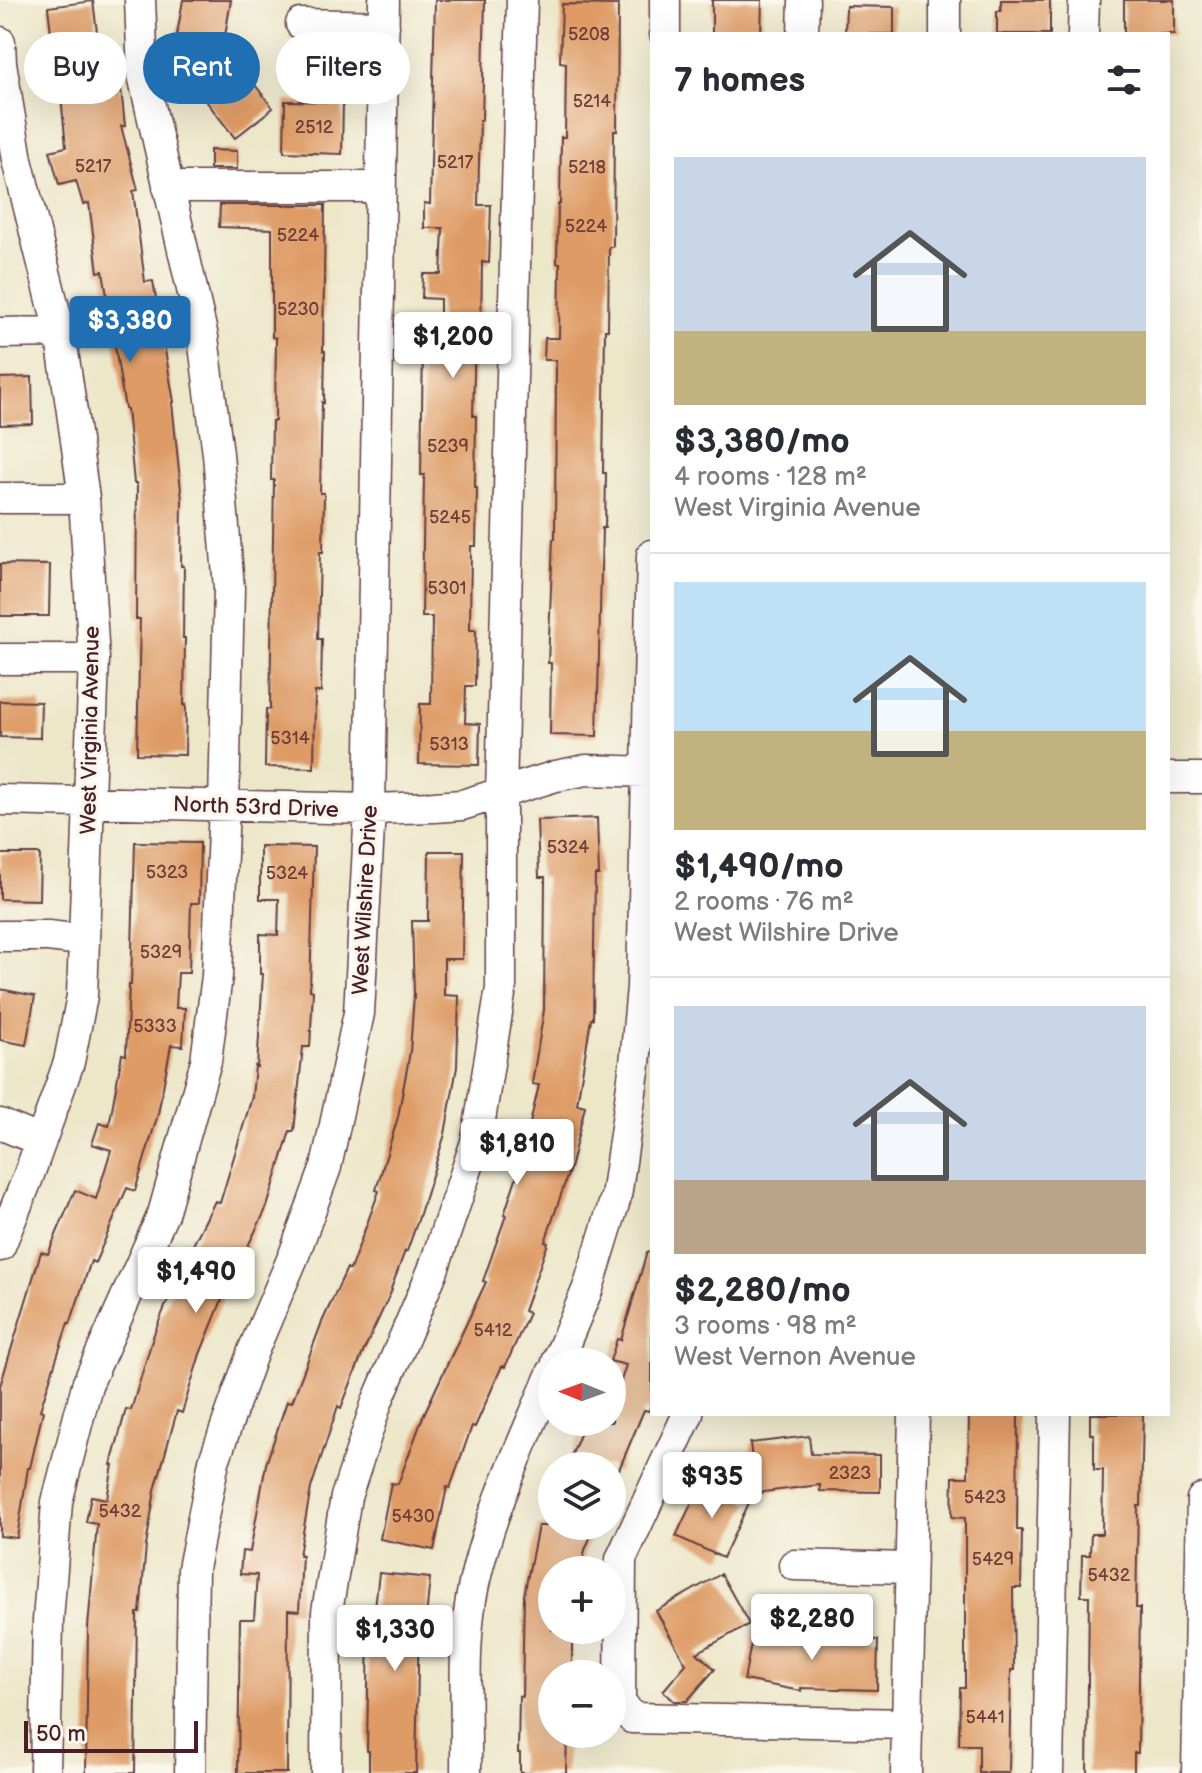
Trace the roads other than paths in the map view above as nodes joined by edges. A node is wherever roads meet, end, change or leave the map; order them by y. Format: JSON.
{"nodes":[{"id":1,"x":140,"y":0,"type":"edge"},
{"id":2,"x":522,"y":0,"type":"edge"},
{"id":3,"x":665,"y":0,"type":"edge"},
{"id":4,"x":804,"y":0,"type":"edge"},
{"id":5,"x":945,"y":0,"type":"edge"},
{"id":6,"x":1084,"y":0,"type":"edge"},
{"id":7,"x":384,"y":13,"type":"edge"},
{"id":8,"x":301,"y":24,"type":"dead end"},
{"id":9,"x":665,"y":32,"type":"edge"},
{"id":10,"x":803,"y":32,"type":"edge"},
{"id":11,"x":945,"y":32,"type":"edge"},
{"id":12,"x":1083,"y":32,"type":"edge"},
{"id":13,"x":0,"y":42,"type":"edge"},
{"id":14,"x":8,"y":162,"type":"edge"},
{"id":15,"x":168,"y":187,"type":"junction"},
{"id":16,"x":380,"y":187,"type":"junction"},
{"id":17,"x":60,"y":332,"type":"junction"},
{"id":18,"x":0,"y":333,"type":"edge"},
{"id":19,"x":0,"y":498,"type":"edge"},
{"id":20,"x":84,"y":498,"type":"junction"},
{"id":21,"x":0,"y":659,"type":"edge"},
{"id":22,"x":94,"y":659,"type":"junction"},
{"id":23,"x":650,"y":700,"type":"edge"},
{"id":24,"x":649,"y":772,"type":"edge"},
{"id":25,"x":1170,"y":778,"type":"edge"},
{"id":26,"x":1202,"y":778,"type":"edge"},
{"id":27,"x":501,"y":793,"type":"junction"},
{"id":28,"x":0,"y":800,"type":"edge"},
{"id":29,"x":88,"y":802,"type":"junction"},
{"id":30,"x":224,"y":805,"type":"junction"},
{"id":31,"x":370,"y":809,"type":"junction"},
{"id":32,"x":0,"y":936,"type":"edge"},
{"id":33,"x":82,"y":940,"type":"junction"},
{"id":34,"x":0,"y":1124,"type":"edge"},
{"id":35,"x":41,"y":1141,"type":"junction"},
{"id":36,"x":0,"y":1246,"type":"edge"},
{"id":37,"x":563,"y":1348,"type":"edge"},
{"id":38,"x":538,"y":1407,"type":"edge"},
{"id":39,"x":687,"y":1416,"type":"edge"},
{"id":40,"x":914,"y":1416,"type":"edge"},
{"id":41,"x":1055,"y":1416,"type":"edge"},
{"id":42,"x":1202,"y":1499,"type":"edge"},
{"id":43,"x":794,"y":1565,"type":"dead end"},
{"id":44,"x":909,"y":1568,"type":"junction"},
{"id":45,"x":907,"y":1724,"type":"junction"},
{"id":46,"x":45,"y":1773,"type":"edge"},
{"id":47,"x":190,"y":1773,"type":"edge"},
{"id":48,"x":326,"y":1773,"type":"edge"},
{"id":49,"x":466,"y":1773,"type":"edge"},
{"id":50,"x":906,"y":1773,"type":"edge"},
{"id":51,"x":1048,"y":1773,"type":"edge"},
{"id":52,"x":1197,"y":1773,"type":"edge"}],
"edges":[{"from":1,"to":15,"type":"street"},
{"from":2,"to":27,"type":"street"},
{"from":3,"to":9,"type":"street"},
{"from":4,"to":10,"type":"street"},
{"from":5,"to":11,"type":"street"},
{"from":6,"to":12,"type":"street"},
{"from":7,"to":8,"type":"street"},
{"from":7,"to":16,"type":"street","name":"West Wilshire Drive"},
{"from":13,"to":14,"type":"street","name":"West Virginia Avenue"},
{"from":14,"to":17,"type":"street","name":"West Virginia Avenue"},
{"from":15,"to":16,"type":"street"},
{"from":15,"to":30,"type":"street"},
{"from":16,"to":31,"type":"street","name":"West Wilshire Drive"},
{"from":17,"to":18,"type":"street"},
{"from":17,"to":20,"type":"street","name":"West Virginia Avenue"},
{"from":19,"to":20,"type":"street"},
{"from":20,"to":22,"type":"street","name":"West Virginia Avenue"},
{"from":21,"to":22,"type":"street"},
{"from":22,"to":29,"type":"street","name":"West Virginia Avenue"},
{"from":23,"to":24,"type":"street"},
{"from":24,"to":27,"type":"street","name":"North 53rd Drive"},
{"from":24,"to":37,"type":"street"},
{"from":25,"to":26,"type":"street"},
{"from":27,"to":31,"type":"street","name":"North 53rd Drive"},
{"from":27,"to":48,"type":"street"},
{"from":28,"to":29,"type":"street","name":"North 53rd Drive"},
{"from":29,"to":30,"type":"street","name":"North 53rd Drive"},
{"from":29,"to":33,"type":"street","name":"West Virginia Avenue"},
{"from":30,"to":31,"type":"street","name":"North 53rd Drive"},
{"from":30,"to":46,"type":"street"},
{"from":31,"to":47,"type":"street","name":"West Wilshire Drive"},
{"from":32,"to":33,"type":"street"},
{"from":33,"to":35,"type":"street","name":"West Virginia Avenue"},
{"from":34,"to":35,"type":"street"},
{"from":35,"to":36,"type":"street","name":"West Virginia Avenue"},
{"from":38,"to":49,"type":"street"},
{"from":39,"to":45,"type":"street"},
{"from":40,"to":44,"type":"street"},
{"from":41,"to":51,"type":"street"},
{"from":42,"to":52,"type":"street"},
{"from":43,"to":44,"type":"street"},
{"from":44,"to":45,"type":"street"},
{"from":45,"to":50,"type":"street"}]}
